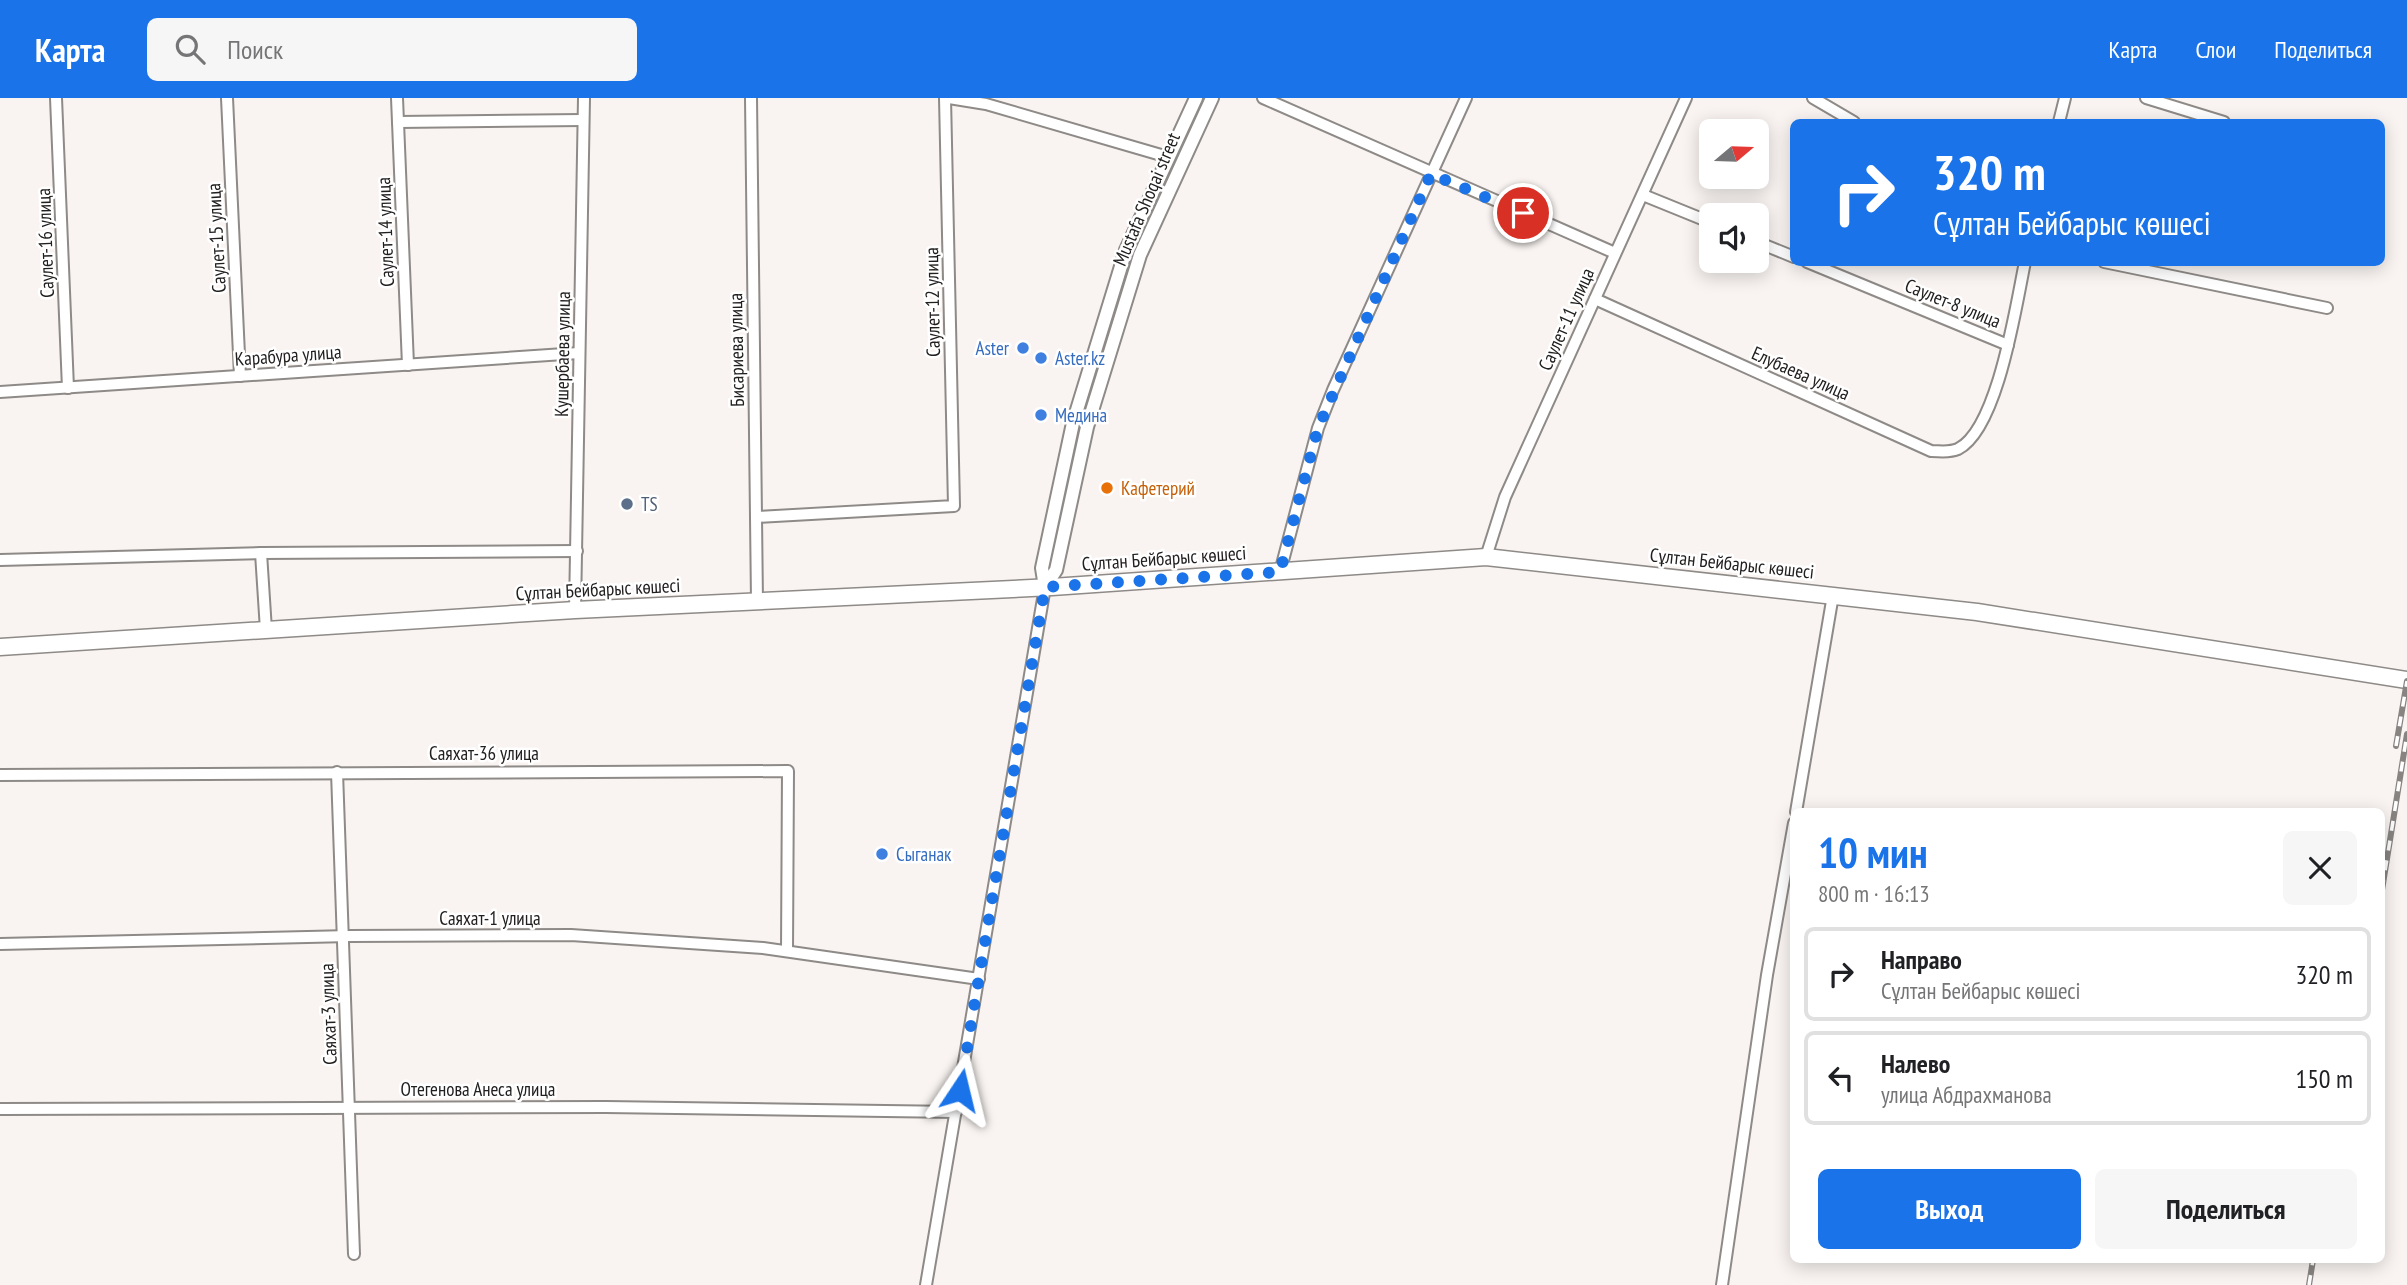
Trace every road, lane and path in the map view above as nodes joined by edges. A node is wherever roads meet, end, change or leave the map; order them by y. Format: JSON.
{"nodes":[{"id":1,"x":56,"y":98,"type":"edge"},
{"id":2,"x":227,"y":98,"type":"edge"},
{"id":3,"x":397,"y":98,"type":"edge"},
{"id":4,"x":584,"y":98,"type":"edge"},
{"id":5,"x":751,"y":98,"type":"edge"},
{"id":6,"x":947,"y":98,"type":"edge"},
{"id":7,"x":1196,"y":98,"type":"edge"},
{"id":8,"x":1212,"y":98,"type":"edge"},
{"id":9,"x":1263,"y":98,"type":"edge"},
{"id":10,"x":1466,"y":98,"type":"edge"},
{"id":11,"x":1686,"y":98,"type":"edge"},
{"id":12,"x":1813,"y":98,"type":"edge"},
{"id":13,"x":2065,"y":98,"type":"edge"},
{"id":14,"x":2146,"y":98,"type":"edge"},
{"id":15,"x":988,"y":101,"type":"edge"},
{"id":16,"x":1849,"y":119,"type":"edge"},
{"id":17,"x":2060,"y":119,"type":"edge"},
{"id":18,"x":2214,"y":119,"type":"edge"},
{"id":19,"x":583,"y":120,"type":"junction"},
{"id":20,"x":398,"y":122,"type":"junction"},
{"id":21,"x":1168,"y":157,"type":"junction"},
{"id":22,"x":1431,"y":174,"type":"junction"},
{"id":23,"x":1643,"y":195,"type":"junction"},
{"id":24,"x":1699,"y":218,"type":"edge"},
{"id":25,"x":1769,"y":247,"type":"edge"},
{"id":26,"x":1615,"y":253,"type":"junction"},
{"id":27,"x":1790,"y":255,"type":"edge"},
{"id":28,"x":1817,"y":266,"type":"edge"},
{"id":29,"x":2024,"y":266,"type":"edge"},
{"id":30,"x":2123,"y":266,"type":"edge"},
{"id":31,"x":1595,"y":299,"type":"junction"},
{"id":32,"x":2327,"y":309,"type":"dead end"},
{"id":33,"x":2008,"y":345,"type":"junction"},
{"id":34,"x":579,"y":353,"type":"junction"},
{"id":35,"x":408,"y":365,"type":"junction"},
{"id":36,"x":240,"y":376,"type":"junction"},
{"id":37,"x":68,"y":388,"type":"junction"},
{"id":38,"x":0,"y":392,"type":"edge"},
{"id":39,"x":756,"y":517,"type":"junction"},
{"id":40,"x":577,"y":551,"type":"junction"},
{"id":41,"x":261,"y":553,"type":"junction"},
{"id":42,"x":1486,"y":558,"type":"junction"},
{"id":43,"x":0,"y":561,"type":"edge"},
{"id":44,"x":1280,"y":572,"type":"junction"},
{"id":45,"x":1045,"y":587,"type":"junction"},
{"id":46,"x":1833,"y":595,"type":"junction"},
{"id":47,"x":757,"y":601,"type":"junction"},
{"id":48,"x":575,"y":610,"type":"junction"},
{"id":49,"x":266,"y":630,"type":"junction"},
{"id":50,"x":0,"y":647,"type":"edge"},
{"id":51,"x":2407,"y":680,"type":"edge"},
{"id":52,"x":337,"y":772,"type":"junction"},
{"id":53,"x":0,"y":775,"type":"edge"},
{"id":54,"x":1797,"y":808,"type":"edge"},
{"id":55,"x":1790,"y":846,"type":"edge"},
{"id":56,"x":342,"y":936,"type":"junction"},
{"id":57,"x":0,"y":944,"type":"edge"},
{"id":58,"x":787,"y":951,"type":"junction"},
{"id":59,"x":979,"y":979,"type":"junction"},
{"id":60,"x":349,"y":1107,"type":"junction"},
{"id":61,"x":0,"y":1109,"type":"edge"},
{"id":62,"x":956,"y":1112,"type":"junction"},
{"id":63,"x":354,"y":1254,"type":"dead end"},
{"id":64,"x":926,"y":1285,"type":"edge"},
{"id":65,"x":1722,"y":1285,"type":"edge"}],
"edges":[{"from":1,"to":37,"type":"street","name":"Саулет-16 улица"},
{"from":2,"to":36,"type":"street","name":"Саулет-15 улица"},
{"from":3,"to":20,"type":"street","name":"Саулет-14 улица"},
{"from":4,"to":19,"type":"street","name":"Кушербаева улица"},
{"from":5,"to":39,"type":"street","name":"Бисариева улица"},
{"from":6,"to":15,"type":"street"},
{"from":6,"to":39,"type":"street","name":"Саулет-12 улица"},
{"from":7,"to":21,"type":"street","name":"Mustafa Shoqai street"},
{"from":8,"to":45,"type":"street","name":"Mustafa Shoqai street"},
{"from":9,"to":22,"type":"street"},
{"from":10,"to":22,"type":"street"},
{"from":11,"to":23,"type":"street","name":"Саулет-11 улица"},
{"from":12,"to":16,"type":"street"},
{"from":13,"to":17,"type":"street"},
{"from":14,"to":18,"type":"street"},
{"from":15,"to":21,"type":"street"},
{"from":19,"to":20,"type":"street"},
{"from":19,"to":34,"type":"street","name":"Кушербаева улица"},
{"from":20,"to":35,"type":"street","name":"Саулет-14 улица"},
{"from":21,"to":45,"type":"street","name":"Mustafa Shoqai street"},
{"from":22,"to":26,"type":"street"},
{"from":22,"to":44,"type":"street"},
{"from":23,"to":24,"type":"street"},
{"from":23,"to":26,"type":"street","name":"Саулет-11 улица"},
{"from":25,"to":27,"type":"street"},
{"from":26,"to":31,"type":"street","name":"Саулет-11 улица"},
{"from":28,"to":33,"type":"street","name":"Саулет-8 улица"},
{"from":29,"to":33,"type":"street"},
{"from":30,"to":32,"type":"street"},
{"from":31,"to":33,"type":"street","name":"Елубаева улица"},
{"from":31,"to":42,"type":"street","name":"Саулет-11 улица"},
{"from":34,"to":35,"type":"street","name":"Карабура улица"},
{"from":34,"to":40,"type":"street","name":"Кушербаева улица"},
{"from":35,"to":36,"type":"street","name":"Карабура улица"},
{"from":36,"to":37,"type":"street","name":"Карабура улица"},
{"from":37,"to":38,"type":"street","name":"Карабура улица"},
{"from":39,"to":47,"type":"street","name":"Бисариева улица"},
{"from":40,"to":41,"type":"street"},
{"from":40,"to":48,"type":"street","name":"Кушербаева улица"},
{"from":41,"to":43,"type":"street"},
{"from":41,"to":49,"type":"street"},
{"from":42,"to":44,"type":"main road","name":"Сұлтан Бейбарыс көшесі"},
{"from":42,"to":46,"type":"main road","name":"Сұлтан Бейбарыс көшесі"},
{"from":44,"to":45,"type":"main road","name":"Сұлтан Бейбарыс көшесі"},
{"from":45,"to":47,"type":"main road","name":"Сұлтан Бейбарыс көшесі"},
{"from":45,"to":59,"type":"street"},
{"from":46,"to":51,"type":"main road","name":"Сұлтан Бейбарыс көшесі"},
{"from":46,"to":54,"type":"street"},
{"from":47,"to":48,"type":"main road","name":"Сұлтан Бейбарыс көшесі"},
{"from":48,"to":49,"type":"main road","name":"Сұлтан Бейбарыс көшесі"},
{"from":49,"to":50,"type":"main road","name":"Сұлтан Бейбарыс көшесі"},
{"from":52,"to":53,"type":"street","name":"Саяхат-36 улица"},
{"from":52,"to":56,"type":"street","name":"Саяхат-3 улица"},
{"from":52,"to":58,"type":"street","name":"Саяхат-36 улица"},
{"from":55,"to":65,"type":"street"},
{"from":56,"to":57,"type":"street","name":"Саяхат-1 улица"},
{"from":56,"to":58,"type":"street","name":"Саяхат-1 улица"},
{"from":56,"to":60,"type":"street","name":"Саяхат-3 улица"},
{"from":58,"to":59,"type":"street","name":"Саяхат-1 улица"},
{"from":59,"to":62,"type":"street"},
{"from":60,"to":61,"type":"street","name":"Отегенова Анеса улица"},
{"from":60,"to":62,"type":"street","name":"Отегенова Анеса улица"},
{"from":60,"to":63,"type":"street","name":"Саяхат-3 улица"},
{"from":62,"to":64,"type":"street"}]}
